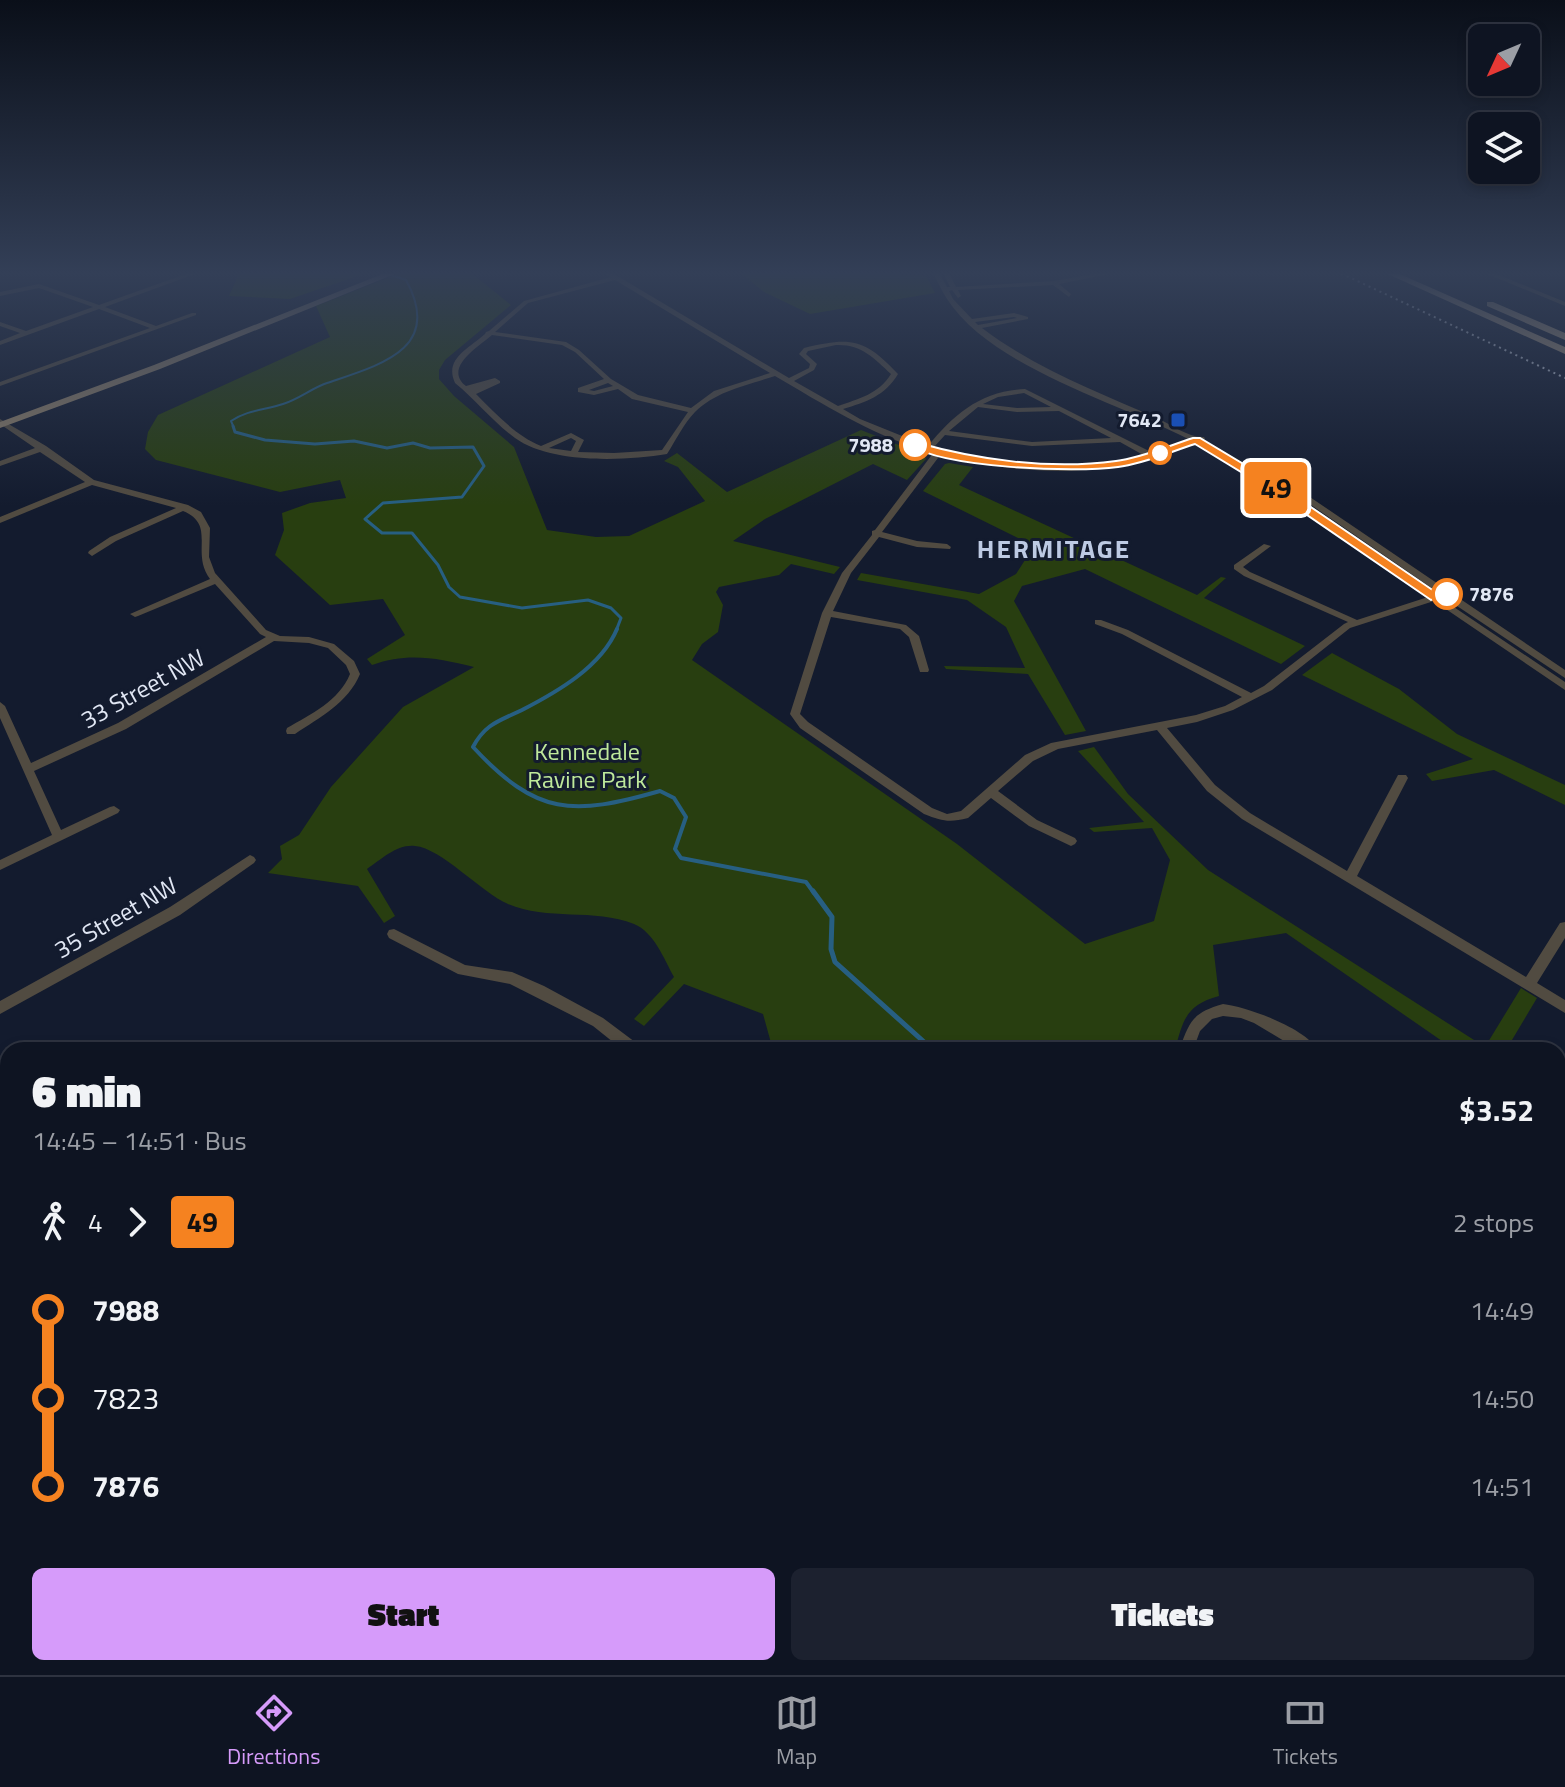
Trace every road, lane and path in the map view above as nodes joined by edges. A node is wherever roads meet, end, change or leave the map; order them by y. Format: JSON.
{"nodes":[{"id":1,"x":94,"y":349,"type":"edge"},
{"id":2,"x":191,"y":349,"type":"edge"},
{"id":3,"x":471,"y":349,"type":"edge"},
{"id":4,"x":574,"y":349,"type":"edge"},
{"id":5,"x":736,"y":349,"type":"edge"},
{"id":6,"x":806,"y":349,"type":"edge"},
{"id":7,"x":864,"y":349,"type":"edge"},
{"id":8,"x":1009,"y":349,"type":"edge"},
{"id":9,"x":776,"y":373,"type":"junction"},
{"id":10,"x":609,"y":380,"type":"junction"},
{"id":11,"x":788,"y":381,"type":"junction"},
{"id":12,"x":0,"y":384,"type":"edge"},
{"id":13,"x":618,"y":387,"type":"junction"},
{"id":14,"x":978,"y":405,"type":"junction"},
{"id":15,"x":837,"y":409,"type":"junction"},
{"id":16,"x":1062,"y":409,"type":"junction"},
{"id":17,"x":692,"y":411,"type":"junction"},
{"id":18,"x":1,"y":422,"type":"edge"},
{"id":19,"x":942,"y":432,"type":"junction"},
{"id":20,"x":1201,"y":439,"type":"junction"},
{"id":21,"x":1126,"y":440,"type":"junction"},
{"id":22,"x":1032,"y":444,"type":"junction"},
{"id":23,"x":43,"y":448,"type":"junction"},
{"id":24,"x":542,"y":448,"type":"junction"},
{"id":25,"x":933,"y":451,"type":"junction"},
{"id":26,"x":574,"y":453,"type":"junction"},
{"id":27,"x":1152,"y":456,"type":"junction"},
{"id":28,"x":0,"y":464,"type":"edge"},
{"id":29,"x":1039,"y":467,"type":"junction"},
{"id":30,"x":91,"y":482,"type":"junction"},
{"id":31,"x":185,"y":507,"type":"junction"},
{"id":32,"x":0,"y":520,"type":"edge"},
{"id":33,"x":875,"y":533,"type":"junction"},
{"id":34,"x":1267,"y":546,"type":"dead end"},
{"id":35,"x":947,"y":547,"type":"dead end"},
{"id":36,"x":92,"y":553,"type":"dead end"},
{"id":37,"x":215,"y":580,"type":"junction"},
{"id":38,"x":1441,"y":596,"type":"junction"},
{"id":39,"x":827,"y":613,"type":"junction"},
{"id":40,"x":135,"y":614,"type":"dead end"},
{"id":41,"x":1098,"y":622,"type":"dead end"},
{"id":42,"x":1355,"y":622,"type":"junction"},
{"id":43,"x":273,"y":637,"type":"junction"},
{"id":44,"x":924,"y":670,"type":"dead end"},
{"id":45,"x":1565,"y":675,"type":"edge"},
{"id":46,"x":1565,"y":687,"type":"edge"},
{"id":47,"x":1251,"y":697,"type":"junction"},
{"id":48,"x":0,"y":706,"type":"edge"},
{"id":49,"x":1159,"y":725,"type":"junction"},
{"id":50,"x":291,"y":731,"type":"dead end"},
{"id":51,"x":28,"y":769,"type":"junction"},
{"id":52,"x":1402,"y":778,"type":"dead end"},
{"id":53,"x":991,"y":792,"type":"junction"},
{"id":54,"x":114,"y":810,"type":"dead end"},
{"id":55,"x":58,"y":836,"type":"junction"},
{"id":56,"x":1071,"y":841,"type":"dead end"},
{"id":57,"x":250,"y":860,"type":"dead end"},
{"id":58,"x":0,"y":865,"type":"edge"},
{"id":59,"x":1349,"y":879,"type":"junction"},
{"id":60,"x":1565,"y":927,"type":"edge"},
{"id":61,"x":394,"y":934,"type":"dead end"},
{"id":62,"x":1528,"y":985,"type":"junction"},
{"id":63,"x":1565,"y":1007,"type":"edge"},
{"id":64,"x":0,"y":1008,"type":"edge"},
{"id":65,"x":625,"y":1042,"type":"edge"},
{"id":66,"x":1189,"y":1042,"type":"edge"},
{"id":67,"x":1299,"y":1042,"type":"edge"}],
"edges":[{"from":1,"to":12,"type":"street"},
{"from":2,"to":18,"type":"main road"},
{"from":3,"to":24,"type":"street"},
{"from":4,"to":10,"type":"street"},
{"from":5,"to":9,"type":"street"},
{"from":6,"to":11,"type":"street"},
{"from":7,"to":15,"type":"street"},
{"from":8,"to":20,"type":"street"},
{"from":9,"to":11,"type":"street"},
{"from":9,"to":17,"type":"street"},
{"from":10,"to":13,"type":"street"},
{"from":10,"to":13,"type":"street"},
{"from":11,"to":15,"type":"street"},
{"from":13,"to":17,"type":"street"},
{"from":14,"to":16,"type":"street"},
{"from":14,"to":16,"type":"street"},
{"from":14,"to":19,"type":"street"},
{"from":15,"to":25,"type":"street"},
{"from":16,"to":21,"type":"street"},
{"from":17,"to":26,"type":"street"},
{"from":18,"to":23,"type":"street"},
{"from":19,"to":22,"type":"street"},
{"from":19,"to":25,"type":"street"},
{"from":20,"to":27,"type":"street"},
{"from":20,"to":38,"type":"street"},
{"from":21,"to":22,"type":"street"},
{"from":21,"to":27,"type":"street"},
{"from":22,"to":29,"type":"street"},
{"from":23,"to":28,"type":"street"},
{"from":23,"to":30,"type":"street"},
{"from":24,"to":26,"type":"street"},
{"from":24,"to":26,"type":"street"},
{"from":25,"to":29,"type":"street"},
{"from":25,"to":33,"type":"street"},
{"from":27,"to":29,"type":"street"},
{"from":30,"to":31,"type":"street"},
{"from":30,"to":32,"type":"street"},
{"from":31,"to":36,"type":"street"},
{"from":31,"to":37,"type":"street"},
{"from":33,"to":35,"type":"street"},
{"from":33,"to":39,"type":"street"},
{"from":34,"to":42,"type":"street"},
{"from":37,"to":40,"type":"street"},
{"from":37,"to":43,"type":"street"},
{"from":38,"to":42,"type":"street"},
{"from":38,"to":45,"type":"street"},
{"from":38,"to":46,"type":"street"},
{"from":39,"to":44,"type":"street"},
{"from":39,"to":53,"type":"street"},
{"from":41,"to":47,"type":"street"},
{"from":42,"to":47,"type":"street"},
{"from":43,"to":50,"type":"street"},
{"from":43,"to":51,"type":"street","name":"33 Street NW"},
{"from":47,"to":49,"type":"street"},
{"from":48,"to":51,"type":"street"},
{"from":49,"to":53,"type":"street"},
{"from":49,"to":59,"type":"street"},
{"from":51,"to":55,"type":"street"},
{"from":52,"to":59,"type":"street"},
{"from":53,"to":56,"type":"street"},
{"from":54,"to":55,"type":"street"},
{"from":55,"to":58,"type":"street"},
{"from":57,"to":64,"type":"street","name":"35 Street NW"},
{"from":59,"to":62,"type":"street"},
{"from":60,"to":62,"type":"street"},
{"from":61,"to":65,"type":"street"},
{"from":62,"to":63,"type":"street"},
{"from":66,"to":67,"type":"street"}]}
